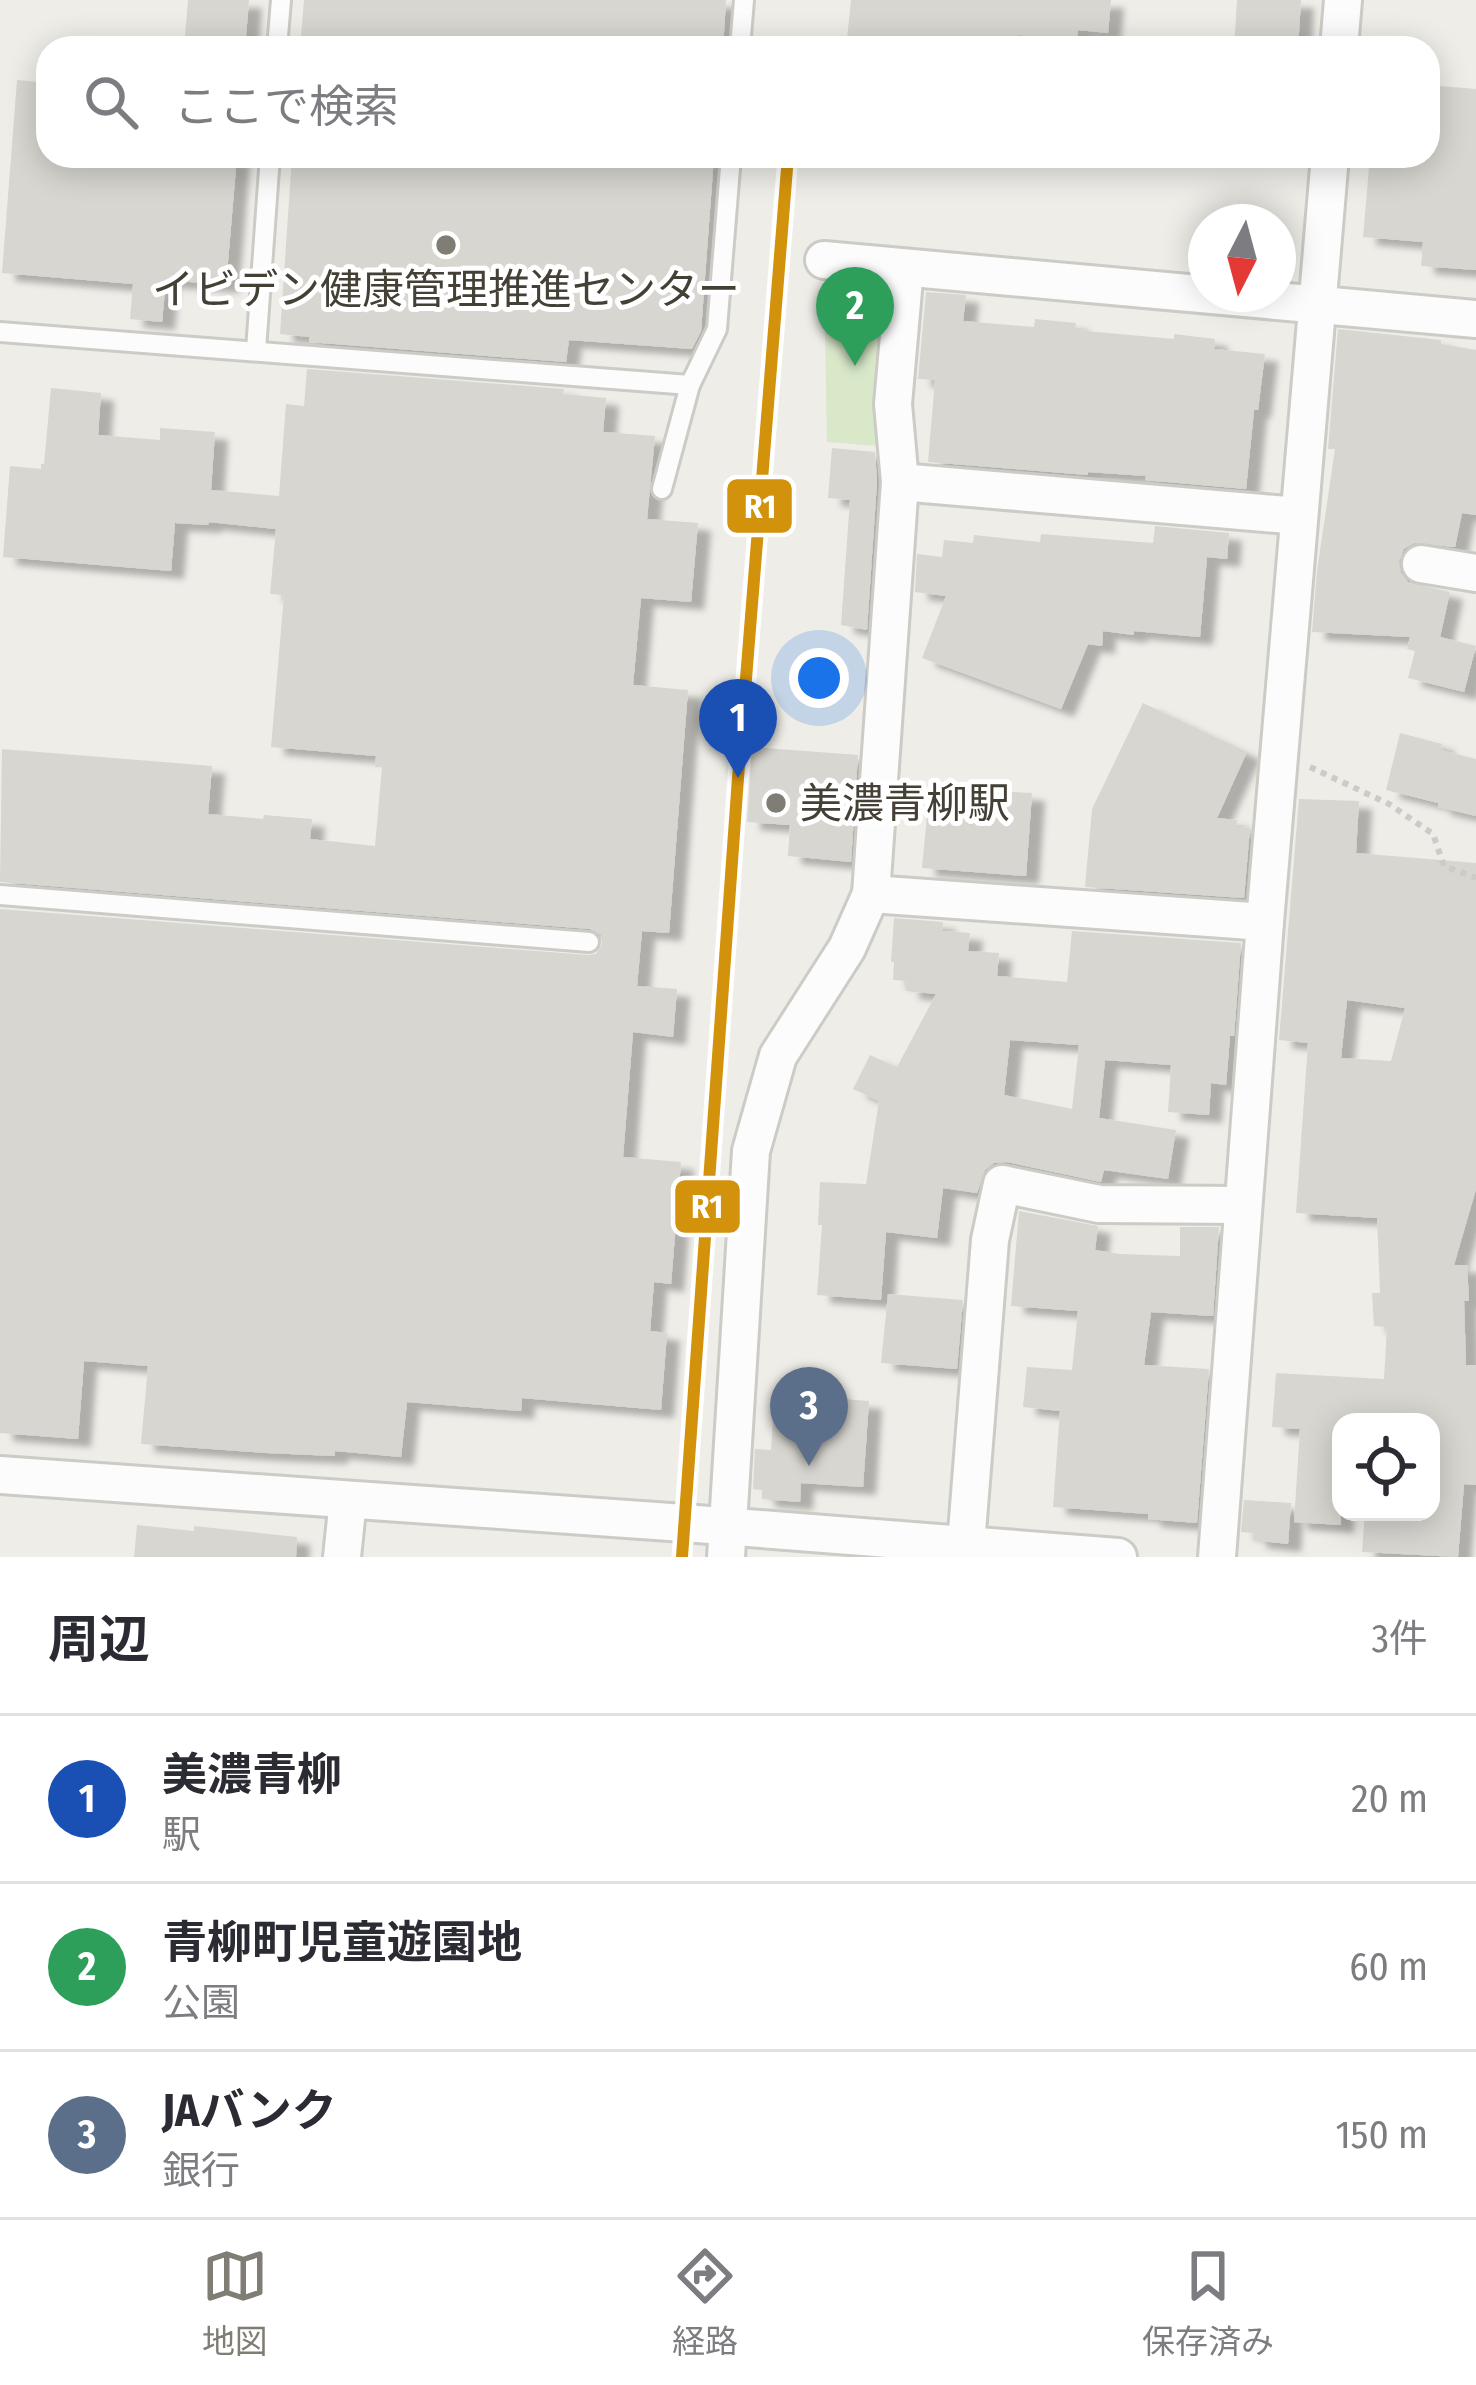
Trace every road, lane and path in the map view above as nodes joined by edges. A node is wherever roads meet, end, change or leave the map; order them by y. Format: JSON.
{"nodes":[{"id":1,"x":281,"y":0,"type":"edge"},
{"id":2,"x":743,"y":0,"type":"edge"},
{"id":3,"x":1343,"y":0,"type":"edge"},
{"id":4,"x":278,"y":36,"type":"edge"},
{"id":5,"x":741,"y":36,"type":"edge"},
{"id":6,"x":1340,"y":36,"type":"edge"},
{"id":7,"x":269,"y":168,"type":"edge"},
{"id":8,"x":730,"y":168,"type":"edge"},
{"id":9,"x":1329,"y":168,"type":"edge"},
{"id":10,"x":824,"y":260,"type":"dead end"},
{"id":11,"x":905,"y":268,"type":"junction"},
{"id":12,"x":1318,"y":304,"type":"junction"},
{"id":13,"x":1476,"y":319,"type":"edge"},
{"id":14,"x":0,"y":332,"type":"edge"},
{"id":15,"x":256,"y":350,"type":"junction"},
{"id":16,"x":690,"y":385,"type":"junction"},
{"id":17,"x":900,"y":482,"type":"junction"},
{"id":18,"x":662,"y":489,"type":"dead end"},
{"id":19,"x":1299,"y":516,"type":"junction"},
{"id":20,"x":1421,"y":564,"type":"dead end"},
{"id":21,"x":1476,"y":573,"type":"edge"},
{"id":22,"x":1280,"y":752,"type":"junction"},
{"id":23,"x":1476,"y":878,"type":"edge"},
{"id":24,"x":871,"y":894,"type":"junction"},
{"id":25,"x":0,"y":895,"type":"edge"},
{"id":26,"x":1265,"y":922,"type":"junction"},
{"id":27,"x":589,"y":942,"type":"dead end"},
{"id":28,"x":1243,"y":1205,"type":"junction"},
{"id":29,"x":0,"y":1475,"type":"edge"},
{"id":30,"x":348,"y":1500,"type":"junction"},
{"id":31,"x":640,"y":1520,"type":"junction"},
{"id":32,"x":727,"y":1542,"type":"edge"},
{"id":33,"x":966,"y":1545,"type":"junction"},
{"id":34,"x":342,"y":1557,"type":"edge"},
{"id":35,"x":637,"y":1557,"type":"edge"},
{"id":36,"x":1118,"y":1557,"type":"edge"},
{"id":37,"x":1217,"y":1557,"type":"edge"}],
"edges":[{"from":1,"to":4,"type":"lane"},
{"from":2,"to":5,"type":"lane"},
{"from":3,"to":6,"type":"street"},
{"from":7,"to":15,"type":"lane"},
{"from":8,"to":16,"type":"lane"},
{"from":9,"to":12,"type":"street"},
{"from":10,"to":11,"type":"street"},
{"from":11,"to":12,"type":"street"},
{"from":11,"to":17,"type":"street"},
{"from":12,"to":13,"type":"street"},
{"from":12,"to":19,"type":"street"},
{"from":14,"to":15,"type":"lane"},
{"from":15,"to":16,"type":"lane"},
{"from":16,"to":18,"type":"lane"},
{"from":17,"to":19,"type":"street"},
{"from":17,"to":24,"type":"street"},
{"from":19,"to":22,"type":"street"},
{"from":20,"to":21,"type":"street"},
{"from":22,"to":23,"type":"path"},
{"from":22,"to":26,"type":"street"},
{"from":24,"to":26,"type":"street"},
{"from":24,"to":32,"type":"street"},
{"from":25,"to":27,"type":"lane"},
{"from":26,"to":28,"type":"street"},
{"from":28,"to":33,"type":"street"},
{"from":28,"to":37,"type":"street"},
{"from":29,"to":30,"type":"street"},
{"from":30,"to":31,"type":"street"},
{"from":30,"to":34,"type":"street"},
{"from":31,"to":32,"type":"street"},
{"from":31,"to":35,"type":"street"},
{"from":32,"to":33,"type":"street"},
{"from":33,"to":36,"type":"street"}]}
